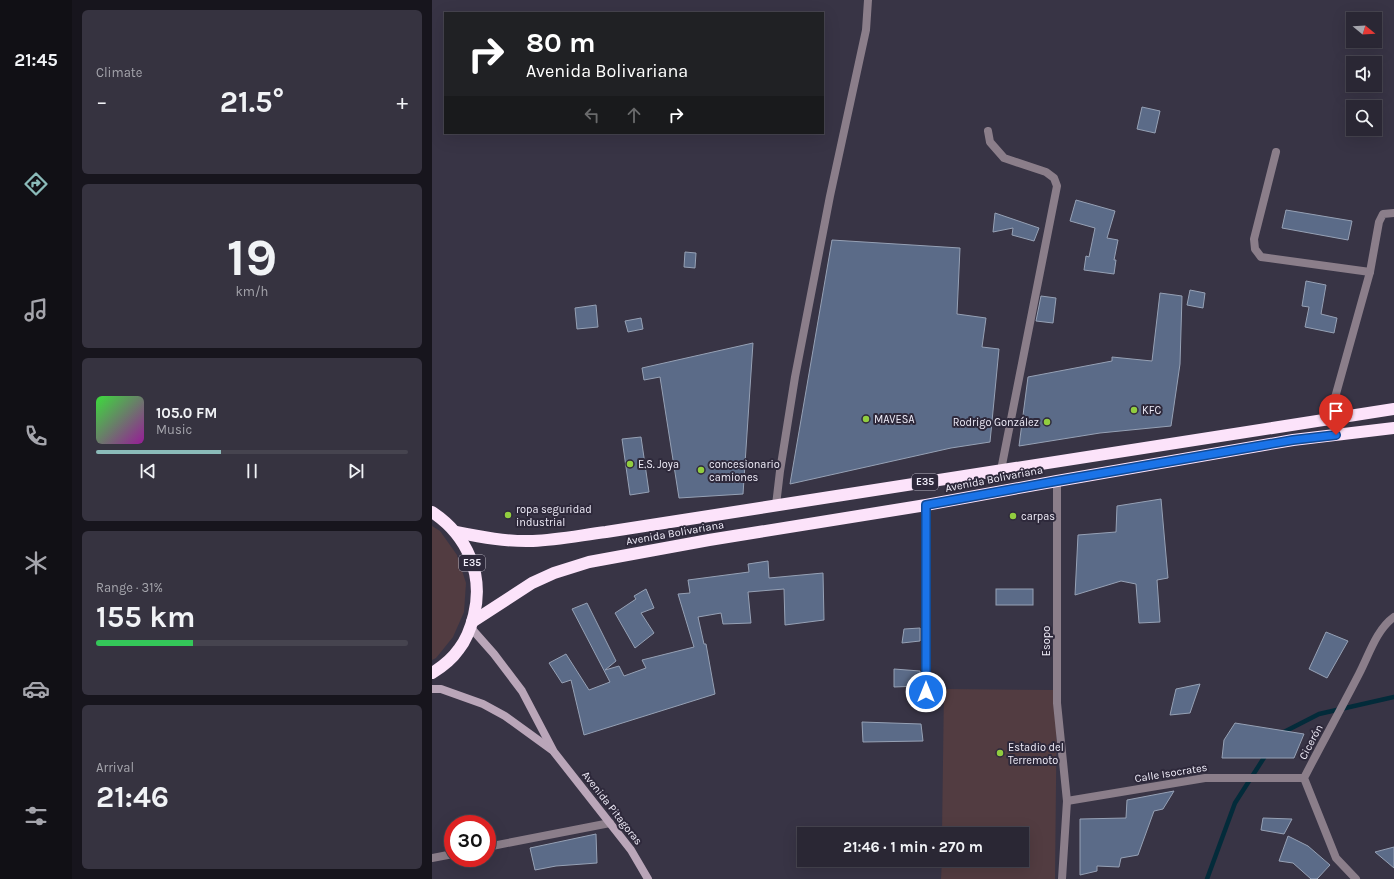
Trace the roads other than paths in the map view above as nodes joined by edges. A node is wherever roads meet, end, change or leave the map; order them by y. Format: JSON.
{"nodes":[{"id":1,"x":868,"y":0,"type":"edge"},
{"id":2,"x":988,"y":132,"type":"dead end"},
{"id":3,"x":1276,"y":152,"type":"dead end"},
{"id":4,"x":1394,"y":213,"type":"edge"},
{"id":5,"x":1370,"y":272,"type":"junction"},
{"id":6,"x":1394,"y":409,"type":"edge"},
{"id":7,"x":1329,"y":419,"type":"junction"},
{"id":8,"x":1394,"y":428,"type":"edge"},
{"id":9,"x":1001,"y":470,"type":"junction"},
{"id":10,"x":1057,"y":481,"type":"junction"},
{"id":11,"x":432,"y":502,"type":"edge"},
{"id":12,"x":776,"y":505,"type":"junction"},
{"id":13,"x":926,"y":505,"type":"junction"},
{"id":14,"x":432,"y":512,"type":"edge"},
{"id":15,"x":444,"y":520,"type":"junction"},
{"id":16,"x":456,"y":532,"type":"junction"},
{"id":17,"x":1394,"y":617,"type":"edge"},
{"id":18,"x":471,"y":625,"type":"junction"},
{"id":19,"x":432,"y":674,"type":"edge"},
{"id":20,"x":432,"y":689,"type":"edge"},
{"id":21,"x":926,"y":692,"type":"dead end"},
{"id":22,"x":554,"y":752,"type":"junction"},
{"id":23,"x":1304,"y":778,"type":"junction"},
{"id":24,"x":1067,"y":801,"type":"junction"},
{"id":25,"x":610,"y":822,"type":"junction"},
{"id":26,"x":496,"y":845,"type":"edge"},
{"id":27,"x":444,"y":856,"type":"edge"},
{"id":28,"x":432,"y":858,"type":"edge"},
{"id":29,"x":648,"y":879,"type":"edge"},
{"id":30,"x":1062,"y":879,"type":"edge"},
{"id":31,"x":1356,"y":879,"type":"edge"}],
"edges":[{"from":1,"to":12,"type":"street"},
{"from":2,"to":9,"type":"street"},
{"from":3,"to":5,"type":"street"},
{"from":4,"to":5,"type":"street"},
{"from":5,"to":7,"type":"street"},
{"from":6,"to":7,"type":"highway","name":"Avenida Bolivariana","number":"E35"},
{"from":7,"to":9,"type":"highway","name":"Avenida Bolivariana","number":"E35"},
{"from":8,"to":10,"type":"highway","name":"Avenida Bolivariana","number":"E35"},
{"from":9,"to":12,"type":"highway","name":"Avenida Bolivariana","number":"E35"},
{"from":10,"to":13,"type":"highway","name":"Avenida Bolivariana","number":"E35"},
{"from":10,"to":24,"type":"street","name":"Esopo"},
{"from":11,"to":15,"type":"highway","number":"E35"},
{"from":12,"to":16,"type":"highway","name":"Avenida Bolivariana","number":"E35"},
{"from":13,"to":18,"type":"highway","name":"Avenida Bolivariana","number":"E35"},
{"from":13,"to":21,"type":"street"},
{"from":14,"to":15,"type":"highway","number":"E35"},
{"from":15,"to":16,"type":"highway","number":"E35"},
{"from":16,"to":18,"type":"highway","number":"E35"},
{"from":17,"to":23,"type":"street","name":"Cicerón"},
{"from":18,"to":19,"type":"highway","number":"E35"},
{"from":18,"to":22,"type":"main road","name":"Avenida Pitagoras"},
{"from":20,"to":22,"type":"main road","name":"Avenida Pitagoras"},
{"from":22,"to":25,"type":"main road","name":"Avenida Pitagoras"},
{"from":23,"to":24,"type":"street","name":"Calle Isocrates"},
{"from":23,"to":31,"type":"street","name":"Cicerón"},
{"from":24,"to":30,"type":"street","name":"Esopo"},
{"from":25,"to":26,"type":"street"},
{"from":25,"to":29,"type":"main road","name":"Avenida Pitagoras"},
{"from":27,"to":28,"type":"street"}]}
